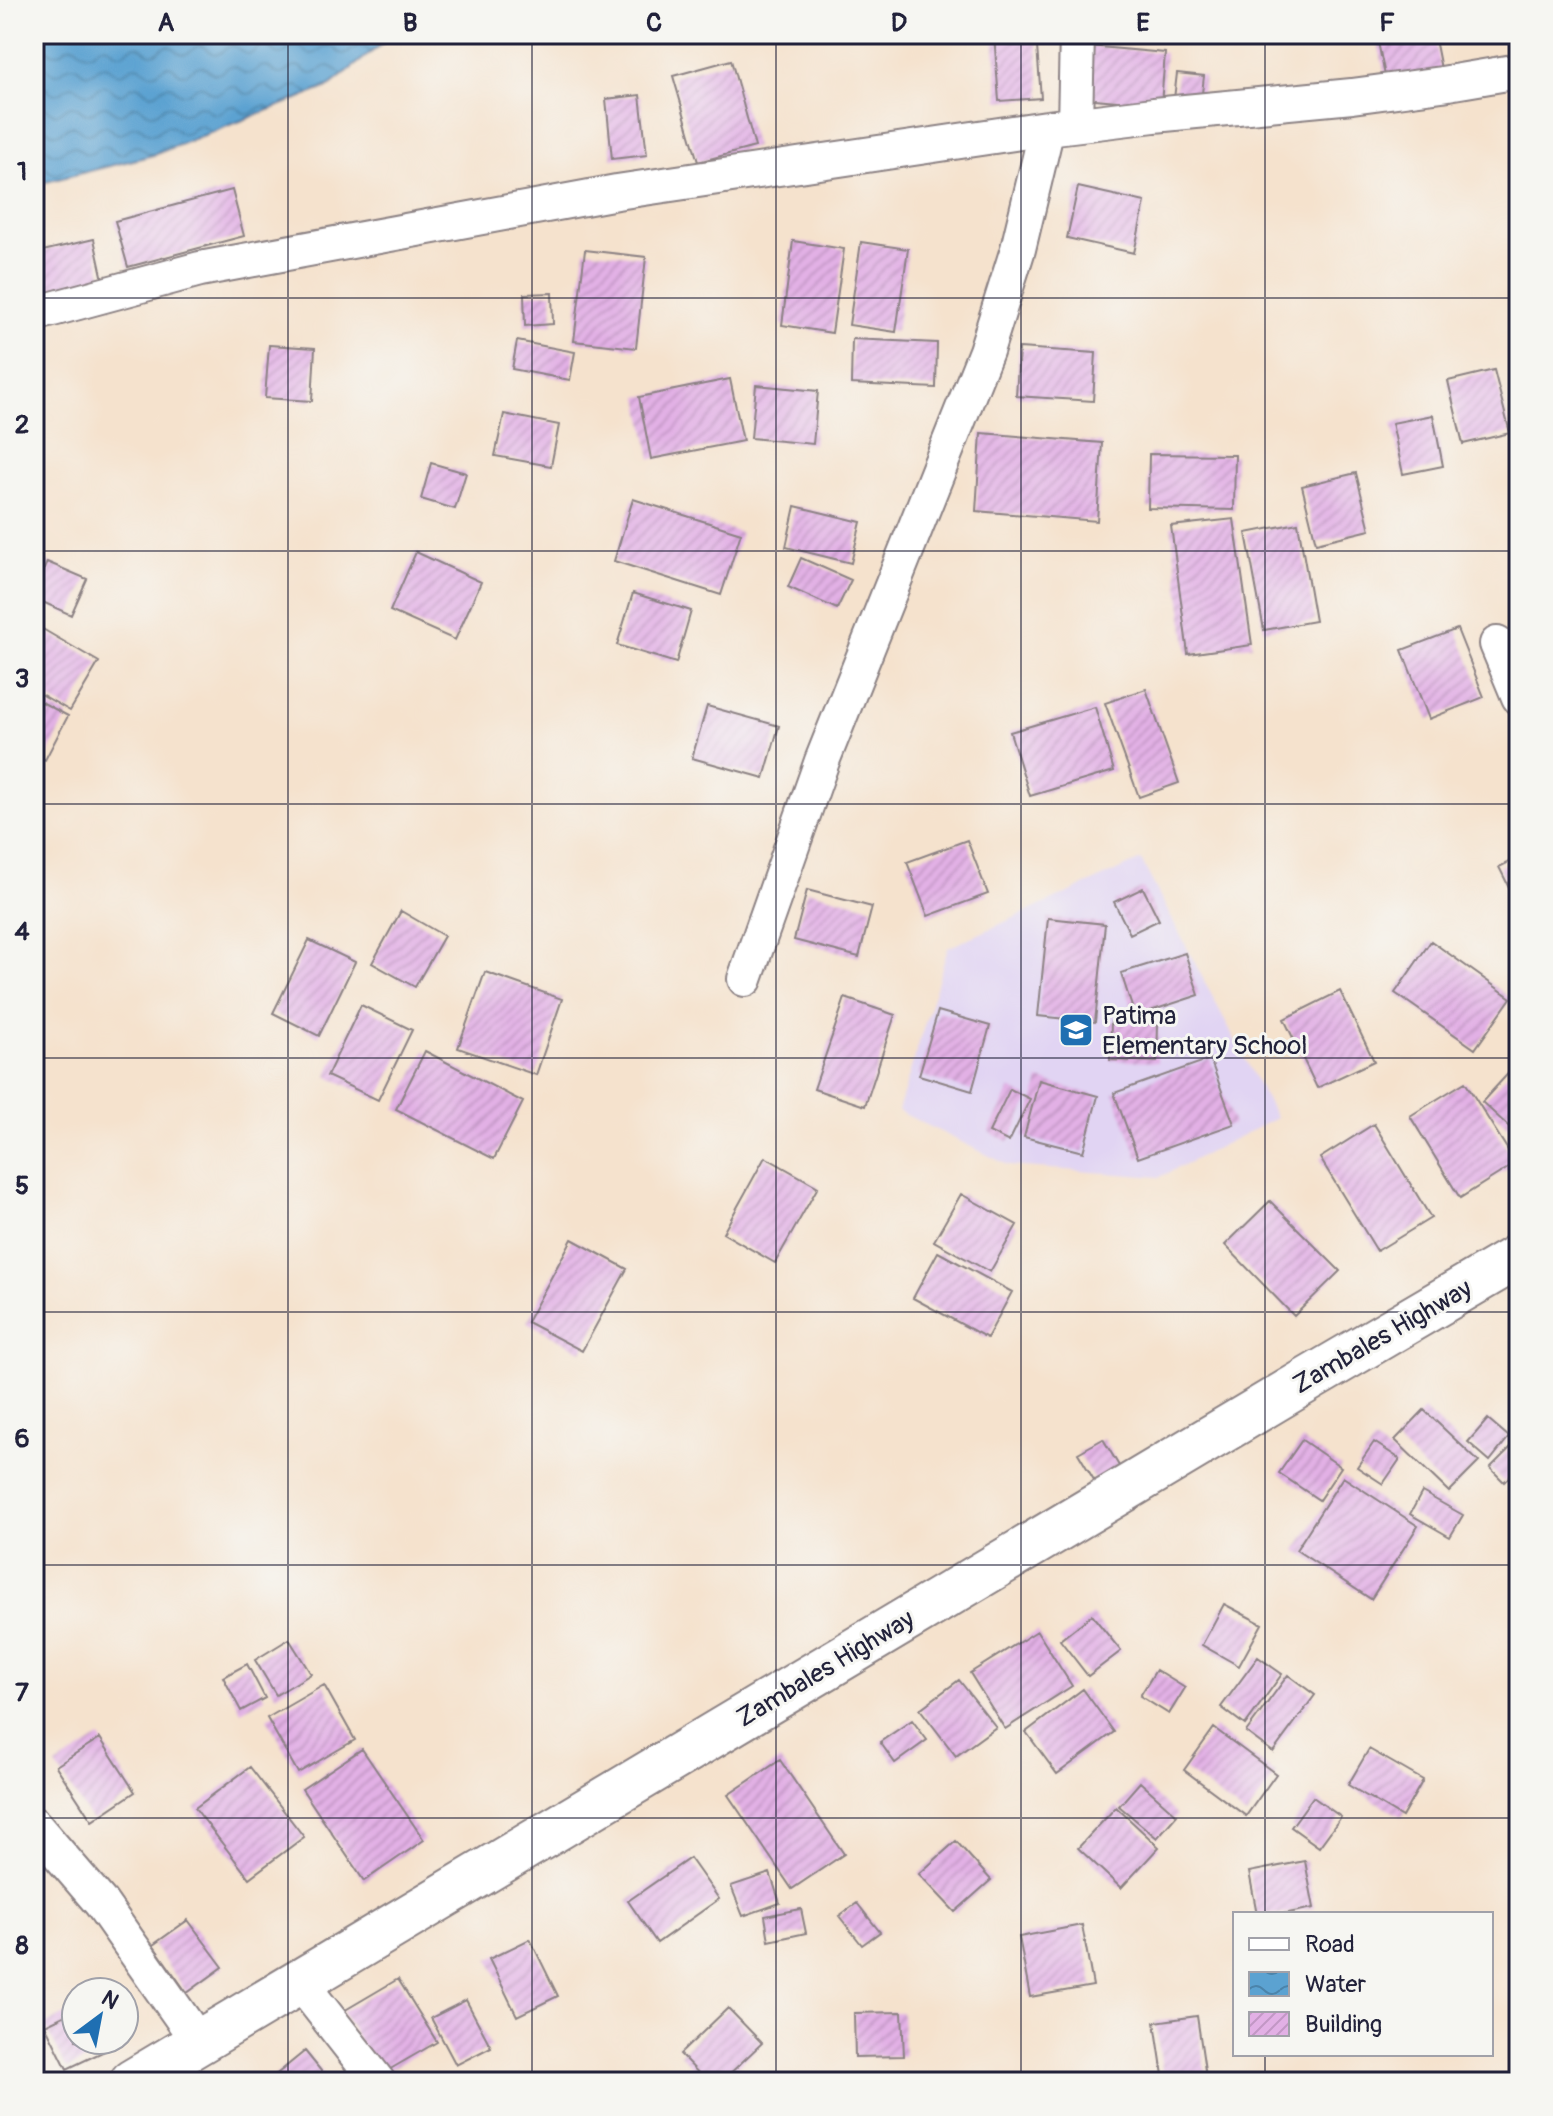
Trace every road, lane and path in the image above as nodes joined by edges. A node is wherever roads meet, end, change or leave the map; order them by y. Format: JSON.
{"nodes":[{"id":1,"x":1077,"y":34,"type":"edge"},
{"id":2,"x":1519,"y":71,"type":"edge"},
{"id":3,"x":1061,"y":126,"type":"junction"},
{"id":4,"x":34,"y":314,"type":"edge"},
{"id":5,"x":1497,"y":644,"type":"dead end"},
{"id":6,"x":1519,"y":697,"type":"edge"},
{"id":7,"x":745,"y":979,"type":"dead end"},
{"id":8,"x":1519,"y":1256,"type":"edge"},
{"id":9,"x":34,"y":1825,"type":"edge"},
{"id":10,"x":299,"y":1981,"type":"junction"},
{"id":11,"x":198,"y":2041,"type":"junction"},
{"id":12,"x":132,"y":2082,"type":"edge"},
{"id":13,"x":378,"y":2082,"type":"edge"}],
"edges":[{"from":1,"to":3,"type":"street"},
{"from":2,"to":3,"type":"street"},
{"from":3,"to":4,"type":"street"},
{"from":3,"to":7,"type":"street"},
{"from":5,"to":6,"type":"street"},
{"from":8,"to":10,"type":"main road","name":"Zambales Highway"},
{"from":9,"to":11,"type":"street"},
{"from":10,"to":11,"type":"main road","name":"Zambales Highway"},
{"from":10,"to":13,"type":"street"},
{"from":11,"to":12,"type":"main road","name":"Zambales Highway"}]}
